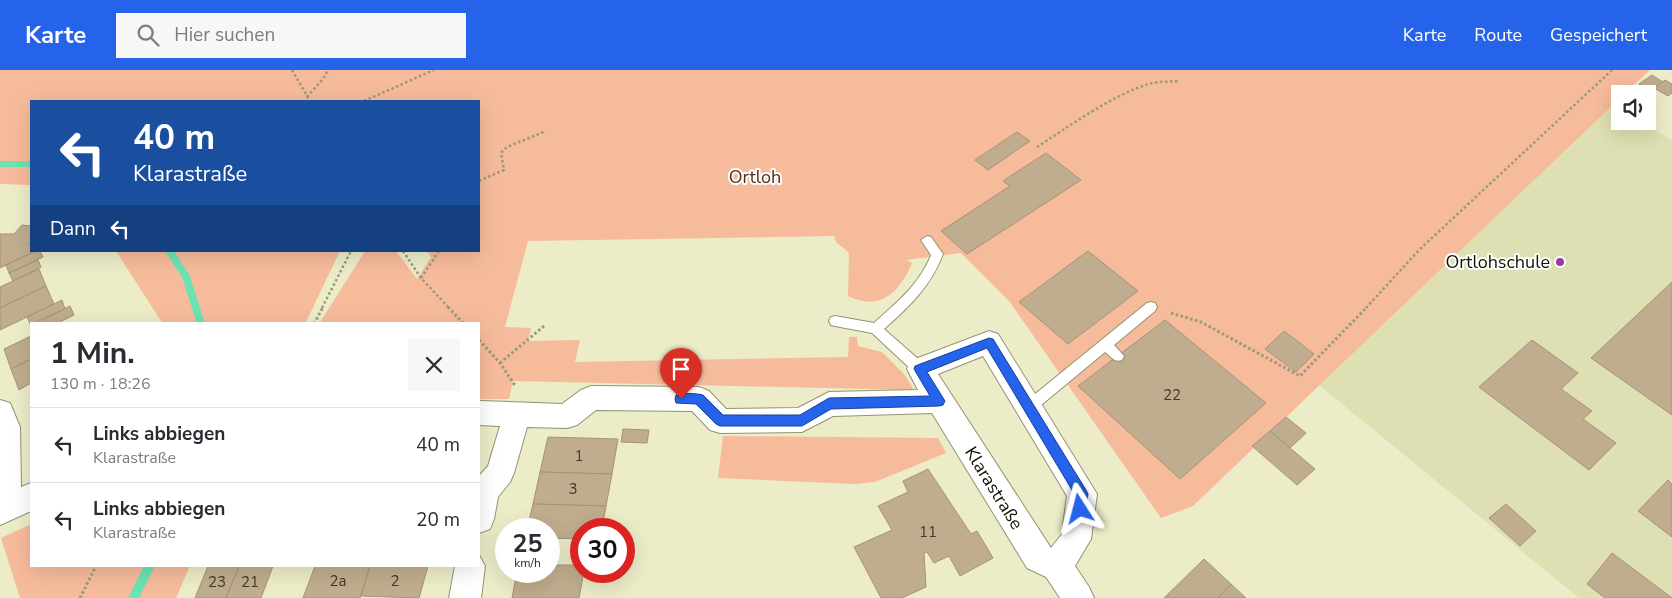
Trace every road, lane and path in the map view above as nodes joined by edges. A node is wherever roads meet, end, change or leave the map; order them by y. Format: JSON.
{"nodes":[{"id":1,"x":292,"y":70,"type":"edge"},
{"id":2,"x":328,"y":70,"type":"edge"},
{"id":3,"x":434,"y":70,"type":"edge"},
{"id":4,"x":1612,"y":70,"type":"edge"},
{"id":5,"x":1180,"y":81,"type":"dead end"},
{"id":6,"x":307,"y":97,"type":"junction"},
{"id":7,"x":309,"y":100,"type":"edge"},
{"id":8,"x":366,"y":100,"type":"edge"},
{"id":9,"x":546,"y":131,"type":"dead end"},
{"id":10,"x":1037,"y":147,"type":"dead end"},
{"id":11,"x":480,"y":181,"type":"edge"},
{"id":12,"x":927,"y":240,"type":"dead end"},
{"id":13,"x":350,"y":252,"type":"edge"},
{"id":14,"x":404,"y":252,"type":"edge"},
{"id":15,"x":438,"y":252,"type":"edge"},
{"id":16,"x":421,"y":278,"type":"junction"},
{"id":17,"x":1151,"y":306,"type":"joint"},
{"id":18,"x":835,"y":320,"type":"dead end"},
{"id":19,"x":315,"y":322,"type":"edge"},
{"id":20,"x":462,"y":322,"type":"edge"},
{"id":21,"x":544,"y":326,"type":"dead end"},
{"id":22,"x":876,"y":329,"type":"junction"},
{"id":23,"x":480,"y":341,"type":"edge"},
{"id":24,"x":1105,"y":344,"type":"junction"},
{"id":25,"x":1118,"y":356,"type":"dead end"},
{"id":26,"x":500,"y":363,"type":"junction"},
{"id":27,"x":920,"y":369,"type":"junction"},
{"id":28,"x":939,"y":401,"type":"junction"},
{"id":29,"x":1029,"y":407,"type":"junction"},
{"id":30,"x":0,"y":412,"type":"edge"},
{"id":31,"x":480,"y":413,"type":"edge"},
{"id":32,"x":518,"y":414,"type":"junction"},
{"id":33,"x":13,"y":505,"type":"edge"},
{"id":34,"x":480,"y":513,"type":"edge"},
{"id":35,"x":1057,"y":566,"type":"junction"},
{"id":36,"x":96,"y":567,"type":"edge"},
{"id":37,"x":470,"y":567,"type":"edge"},
{"id":38,"x":80,"y":598,"type":"edge"},
{"id":39,"x":465,"y":598,"type":"edge"},
{"id":40,"x":1078,"y":598,"type":"edge"}],
"edges":[{"from":1,"to":6,"type":"path"},
{"from":2,"to":6,"type":"path"},
{"from":3,"to":8,"type":"path"},
{"from":4,"to":17,"type":"path"},
{"from":5,"to":10,"type":"path"},
{"from":6,"to":7,"type":"path"},
{"from":9,"to":11,"type":"path"},
{"from":12,"to":22,"type":"lane"},
{"from":13,"to":19,"type":"path"},
{"from":14,"to":16,"type":"path"},
{"from":15,"to":16,"type":"path"},
{"from":16,"to":20,"type":"path"},
{"from":17,"to":24,"type":"lane"},
{"from":18,"to":22,"type":"lane"},
{"from":21,"to":26,"type":"path"},
{"from":22,"to":27,"type":"lane"},
{"from":23,"to":26,"type":"path"},
{"from":24,"to":25,"type":"lane"},
{"from":24,"to":29,"type":"lane"},
{"from":26,"to":32,"type":"path"},
{"from":27,"to":28,"type":"street","name":"Klarastraße"},
{"from":27,"to":29,"type":"street"},
{"from":28,"to":32,"type":"street"},
{"from":28,"to":35,"type":"street","name":"Klarastraße"},
{"from":29,"to":35,"type":"street"},
{"from":30,"to":33,"type":"street"},
{"from":31,"to":32,"type":"street"},
{"from":32,"to":34,"type":"street"},
{"from":35,"to":40,"type":"street","name":"Klarastraße"},
{"from":36,"to":38,"type":"path"},
{"from":37,"to":39,"type":"street"}]}
